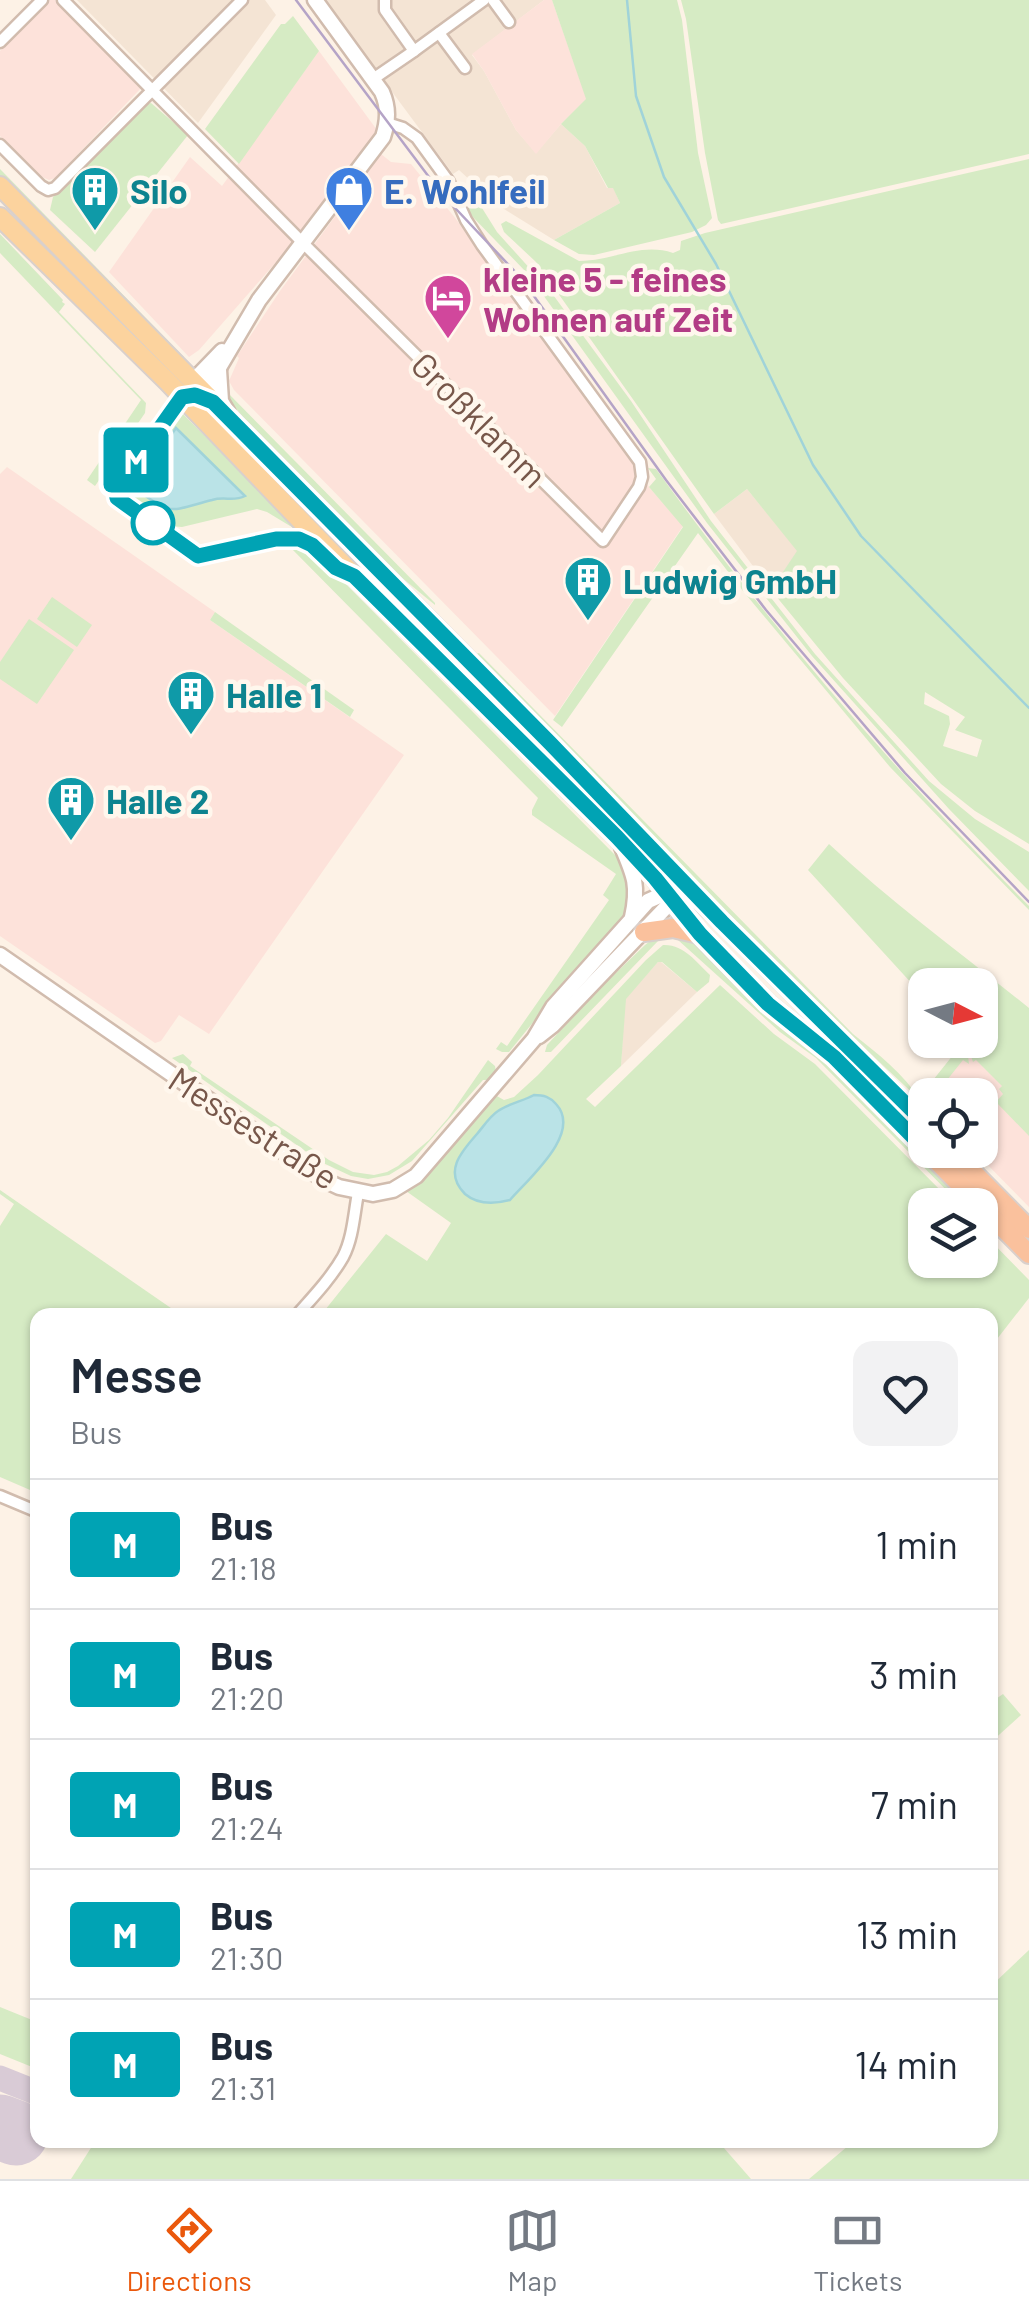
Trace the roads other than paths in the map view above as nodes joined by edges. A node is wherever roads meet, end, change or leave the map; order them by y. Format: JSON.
{"nodes":[{"id":1,"x":42,"y":0,"type":"edge"},
{"id":2,"x":63,"y":0,"type":"edge"},
{"id":3,"x":242,"y":0,"type":"edge"},
{"id":4,"x":315,"y":0,"type":"edge"},
{"id":5,"x":385,"y":0,"type":"edge"},
{"id":6,"x":484,"y":0,"type":"edge"},
{"id":7,"x":493,"y":0,"type":"edge"},
{"id":8,"x":509,"y":22,"type":"dead end"},
{"id":9,"x":439,"y":32,"type":"junction"},
{"id":10,"x":0,"y":42,"type":"edge"},
{"id":11,"x":414,"y":51,"type":"junction"},
{"id":12,"x":465,"y":68,"type":"dead end"},
{"id":13,"x":373,"y":79,"type":"junction"},
{"id":14,"x":151,"y":90,"type":"junction"},
{"id":15,"x":387,"y":123,"type":"junction"},
{"id":16,"x":0,"y":145,"type":"edge"},
{"id":17,"x":0,"y":186,"type":"edge"},
{"id":18,"x":0,"y":217,"type":"edge"},
{"id":19,"x":303,"y":243,"type":"junction"},
{"id":20,"x":233,"y":340,"type":"junction"},
{"id":21,"x":219,"y":370,"type":"junction"},
{"id":22,"x":195,"y":391,"type":"junction"},
{"id":23,"x":233,"y":422,"type":"junction"},
{"id":24,"x":617,"y":837,"type":"junction"},
{"id":25,"x":669,"y":868,"type":"junction"},
{"id":26,"x":671,"y":896,"type":"junction"},
{"id":27,"x":698,"y":898,"type":"junction"},
{"id":28,"x":638,"y":925,"type":"junction"},
{"id":29,"x":700,"y":934,"type":"junction"},
{"id":30,"x":0,"y":955,"type":"edge"},
{"id":31,"x":908,"y":1106,"type":"edge"},
{"id":32,"x":908,"y":1133,"type":"edge"},
{"id":33,"x":943,"y":1168,"type":"edge"},
{"id":34,"x":969,"y":1168,"type":"edge"},
{"id":35,"x":358,"y":1192,"type":"junction"},
{"id":36,"x":1029,"y":1229,"type":"edge"},
{"id":37,"x":1029,"y":1254,"type":"edge"},
{"id":38,"x":303,"y":1308,"type":"edge"},
{"id":39,"x":0,"y":1496,"type":"edge"},
{"id":40,"x":30,"y":1509,"type":"edge"}],
"edges":[{"from":1,"to":10,"type":"street"},
{"from":2,"to":14,"type":"street"},
{"from":3,"to":14,"type":"street"},
{"from":4,"to":13,"type":"street"},
{"from":5,"to":11,"type":"street"},
{"from":6,"to":9,"type":"street"},
{"from":7,"to":8,"type":"street"},
{"from":9,"to":11,"type":"street"},
{"from":9,"to":12,"type":"street"},
{"from":11,"to":13,"type":"street"},
{"from":13,"to":15,"type":"street"},
{"from":14,"to":16,"type":"street"},
{"from":14,"to":19,"type":"street"},
{"from":15,"to":19,"type":"street"},
{"from":15,"to":19,"type":"street","name":"Großklamm"},
{"from":17,"to":22,"type":"main road"},
{"from":18,"to":22,"type":"main road"},
{"from":19,"to":20,"type":"street"},
{"from":20,"to":21,"type":"street"},
{"from":20,"to":22,"type":"street"},
{"from":21,"to":22,"type":"street"},
{"from":21,"to":23,"type":"street"},
{"from":22,"to":23,"type":"main road"},
{"from":22,"to":24,"type":"main road"},
{"from":23,"to":25,"type":"main road"},
{"from":24,"to":26,"type":"main road"},
{"from":24,"to":28,"type":"street"},
{"from":25,"to":26,"type":"main road"},
{"from":25,"to":27,"type":"main road"},
{"from":26,"to":27,"type":"main road"},
{"from":26,"to":28,"type":"street","name":"Messestraße"},
{"from":26,"to":29,"type":"highway"},
{"from":27,"to":31,"type":"highway"},
{"from":28,"to":29,"type":"highway"},
{"from":28,"to":35,"type":"street","name":"Messestraße"},
{"from":29,"to":32,"type":"highway"},
{"from":30,"to":35,"type":"street","name":"Messestraße"},
{"from":33,"to":37,"type":"highway"},
{"from":34,"to":36,"type":"highway"},
{"from":35,"to":38,"type":"street"},
{"from":39,"to":40,"type":"street"}]}
